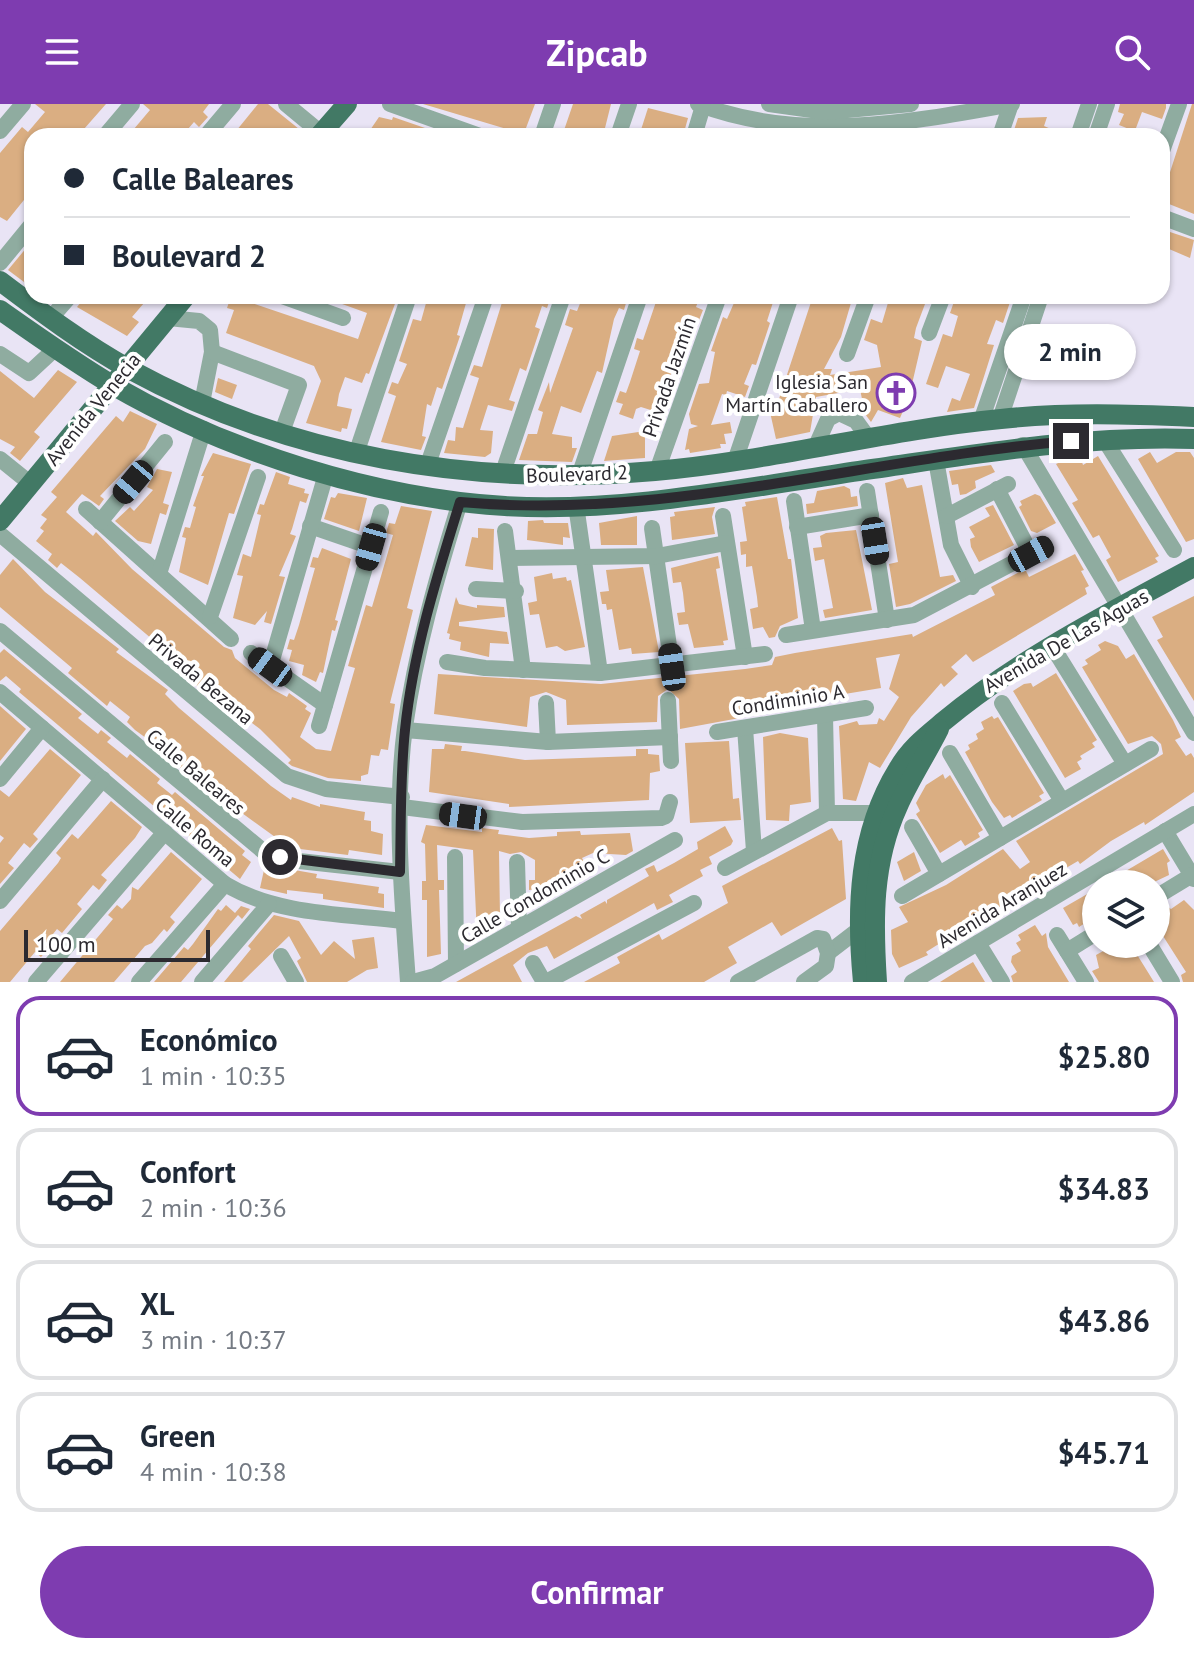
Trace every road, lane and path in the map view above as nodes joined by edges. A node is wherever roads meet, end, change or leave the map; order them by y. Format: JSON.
{"nodes":[{"id":1,"x":23,"y":104,"type":"edge"},
{"id":2,"x":132,"y":104,"type":"edge"},
{"id":3,"x":233,"y":104,"type":"edge"},
{"id":4,"x":286,"y":104,"type":"edge"},
{"id":5,"x":347,"y":104,"type":"edge"},
{"id":6,"x":390,"y":104,"type":"edge"},
{"id":7,"x":553,"y":104,"type":"edge"},
{"id":8,"x":629,"y":104,"type":"edge"},
{"id":9,"x":769,"y":104,"type":"edge"},
{"id":10,"x":911,"y":104,"type":"edge"},
{"id":11,"x":917,"y":104,"type":"edge"},
{"id":12,"x":1012,"y":104,"type":"edge"},
{"id":13,"x":1089,"y":104,"type":"edge"},
{"id":14,"x":1107,"y":104,"type":"edge"},
{"id":15,"x":1179,"y":104,"type":"edge"},
{"id":16,"x":700,"y":105,"type":"edge"},
{"id":17,"x":827,"y":108,"type":"edge"},
{"id":18,"x":747,"y":110,"type":"edge"},
{"id":19,"x":112,"y":128,"type":"edge"},
{"id":20,"x":213,"y":128,"type":"edge"},
{"id":21,"x":313,"y":128,"type":"edge"},
{"id":22,"x":325,"y":128,"type":"edge"},
{"id":23,"x":458,"y":128,"type":"edge"},
{"id":24,"x":545,"y":128,"type":"edge"},
{"id":25,"x":621,"y":128,"type":"edge"},
{"id":26,"x":696,"y":128,"type":"edge"},
{"id":27,"x":773,"y":128,"type":"edge"},
{"id":28,"x":924,"y":128,"type":"edge"},
{"id":29,"x":1003,"y":128,"type":"edge"},
{"id":30,"x":1081,"y":128,"type":"edge"},
{"id":31,"x":1100,"y":128,"type":"edge"},
{"id":32,"x":1170,"y":129,"type":"edge"},
{"id":33,"x":0,"y":131,"type":"edge"},
{"id":34,"x":1170,"y":220,"type":"edge"},
{"id":35,"x":1194,"y":229,"type":"edge"},
{"id":36,"x":24,"y":234,"type":"edge"},
{"id":37,"x":0,"y":263,"type":"edge"},
{"id":38,"x":0,"y":281,"type":"edge"},
{"id":39,"x":24,"y":299,"type":"edge"},
{"id":40,"x":30,"y":304,"type":"edge"},
{"id":41,"x":63,"y":304,"type":"edge"},
{"id":42,"x":179,"y":304,"type":"edge"},
{"id":43,"x":304,"y":304,"type":"edge"},
{"id":44,"x":406,"y":304,"type":"edge"},
{"id":45,"x":483,"y":304,"type":"edge"},
{"id":46,"x":560,"y":304,"type":"edge"},
{"id":47,"x":637,"y":304,"type":"edge"},
{"id":48,"x":716,"y":304,"type":"edge"},
{"id":49,"x":788,"y":304,"type":"edge"},
{"id":50,"x":865,"y":304,"type":"edge"},
{"id":51,"x":940,"y":304,"type":"edge"},
{"id":52,"x":1022,"y":304,"type":"edge"},
{"id":53,"x":1038,"y":304,"type":"edge"},
{"id":54,"x":0,"y":310,"type":"edge"},
{"id":55,"x":168,"y":318,"type":"junction"},
{"id":56,"x":343,"y":318,"type":"dead end"},
{"id":57,"x":50,"y":319,"type":"junction"},
{"id":58,"x":929,"y":333,"type":"dead end"},
{"id":59,"x":56,"y":348,"type":"junction"},
{"id":60,"x":212,"y":352,"type":"junction"},
{"id":61,"x":0,"y":354,"type":"edge"},
{"id":62,"x":847,"y":354,"type":"dead end"},
{"id":63,"x":126,"y":367,"type":"junction"},
{"id":64,"x":112,"y":384,"type":"junction"},
{"id":65,"x":202,"y":403,"type":"junction"},
{"id":66,"x":1194,"y":417,"type":"edge"},
{"id":67,"x":991,"y":420,"type":"junction"},
{"id":68,"x":204,"y":429,"type":"junction"},
{"id":69,"x":282,"y":432,"type":"junction"},
{"id":70,"x":869,"y":439,"type":"junction"},
{"id":71,"x":1104,"y":439,"type":"junction"},
{"id":72,"x":1193,"y":440,"type":"edge"},
{"id":73,"x":165,"y":442,"type":"dead end"},
{"id":74,"x":1023,"y":445,"type":"junction"},
{"id":75,"x":815,"y":448,"type":"junction"},
{"id":76,"x":356,"y":454,"type":"junction"},
{"id":77,"x":0,"y":459,"type":"edge"},
{"id":78,"x":936,"y":460,"type":"junction"},
{"id":79,"x":735,"y":461,"type":"junction"},
{"id":80,"x":427,"y":467,"type":"junction"},
{"id":81,"x":657,"y":471,"type":"junction"},
{"id":82,"x":326,"y":474,"type":"junction"},
{"id":83,"x":502,"y":475,"type":"junction"},
{"id":84,"x":579,"y":476,"type":"junction"},
{"id":85,"x":258,"y":477,"type":"dead end"},
{"id":86,"x":31,"y":484,"type":"junction"},
{"id":87,"x":867,"y":491,"type":"dead end"},
{"id":88,"x":794,"y":501,"type":"dead end"},
{"id":89,"x":460,"y":502,"type":"junction"},
{"id":90,"x":576,"y":505,"type":"junction"},
{"id":91,"x":86,"y":509,"type":"dead end"},
{"id":92,"x":381,"y":512,"type":"dead end"},
{"id":93,"x":871,"y":515,"type":"junction"},
{"id":94,"x":723,"y":516,"type":"dead end"},
{"id":95,"x":947,"y":516,"type":"junction"},
{"id":96,"x":0,"y":521,"type":"edge"},
{"id":97,"x":100,"y":522,"type":"junction"},
{"id":98,"x":310,"y":526,"type":"junction"},
{"id":99,"x":797,"y":527,"type":"junction"},
{"id":100,"x":652,"y":528,"type":"dead end"},
{"id":101,"x":505,"y":531,"type":"dead end"},
{"id":102,"x":0,"y":534,"type":"edge"},
{"id":103,"x":726,"y":543,"type":"junction"},
{"id":104,"x":371,"y":547,"type":"junction"},
{"id":105,"x":1174,"y":550,"type":"dead end"},
{"id":106,"x":657,"y":556,"type":"junction"},
{"id":107,"x":510,"y":558,"type":"junction"},
{"id":108,"x":583,"y":559,"type":"junction"},
{"id":109,"x":1194,"y":567,"type":"edge"},
{"id":110,"x":159,"y":574,"type":"junction"},
{"id":111,"x":972,"y":587,"type":"junction"},
{"id":112,"x":476,"y":589,"type":"dead end"},
{"id":113,"x":516,"y":591,"type":"junction"},
{"id":114,"x":1120,"y":607,"type":"junction"},
{"id":115,"x":210,"y":617,"type":"junction"},
{"id":116,"x":887,"y":620,"type":"junction"},
{"id":117,"x":813,"y":630,"type":"junction"},
{"id":118,"x":0,"y":631,"type":"edge"},
{"id":119,"x":786,"y":635,"type":"dead end"},
{"id":120,"x":231,"y":639,"type":"dead end"},
{"id":121,"x":1052,"y":646,"type":"junction"},
{"id":122,"x":251,"y":653,"type":"dead end"},
{"id":123,"x":765,"y":654,"type":"dead end"},
{"id":124,"x":745,"y":657,"type":"junction"},
{"id":125,"x":447,"y":662,"type":"dead end"},
{"id":126,"x":270,"y":667,"type":"junction"},
{"id":127,"x":672,"y":667,"type":"junction"},
{"id":128,"x":523,"y":670,"type":"junction"},
{"id":129,"x":600,"y":673,"type":"junction"},
{"id":130,"x":0,"y":692,"type":"edge"},
{"id":131,"x":668,"y":700,"type":"dead end"},
{"id":132,"x":546,"y":703,"type":"dead end"},
{"id":133,"x":1002,"y":703,"type":"dead end"},
{"id":134,"x":325,"y":705,"type":"junction"},
{"id":135,"x":866,"y":708,"type":"dead end"},
{"id":136,"x":825,"y":715,"type":"junction"},
{"id":137,"x":943,"y":722,"type":"junction"},
{"id":138,"x":319,"y":726,"type":"dead end"},
{"id":139,"x":42,"y":728,"type":"junction"},
{"id":140,"x":745,"y":728,"type":"junction"},
{"id":141,"x":405,"y":730,"type":"junction"},
{"id":142,"x":717,"y":732,"type":"dead end"},
{"id":143,"x":1194,"y":733,"type":"edge"},
{"id":144,"x":670,"y":737,"type":"junction"},
{"id":145,"x":548,"y":742,"type":"junction"},
{"id":146,"x":1151,"y":749,"type":"dead end"},
{"id":147,"x":950,"y":753,"type":"dead end"},
{"id":148,"x":671,"y":761,"type":"dead end"},
{"id":149,"x":1125,"y":764,"type":"junction"},
{"id":150,"x":0,"y":779,"type":"edge"},
{"id":151,"x":103,"y":779,"type":"junction"},
{"id":152,"x":1062,"y":801,"type":"junction"},
{"id":153,"x":402,"y":802,"type":"junction"},
{"id":154,"x":670,"y":802,"type":"dead end"},
{"id":155,"x":827,"y":813,"type":"junction"},
{"id":156,"x":877,"y":813,"type":"junction"},
{"id":157,"x":1194,"y":814,"type":"edge"},
{"id":158,"x":912,"y":827,"type":"dead end"},
{"id":159,"x":1165,"y":831,"type":"junction"},
{"id":160,"x":165,"y":832,"type":"junction"},
{"id":161,"x":1000,"y":838,"type":"junction"},
{"id":162,"x":675,"y":840,"type":"dead end"},
{"id":163,"x":754,"y":851,"type":"junction"},
{"id":164,"x":455,"y":857,"type":"dead end"},
{"id":165,"x":517,"y":862,"type":"dead end"},
{"id":166,"x":725,"y":868,"type":"dead end"},
{"id":167,"x":400,"y":872,"type":"junction"},
{"id":168,"x":939,"y":874,"type":"junction"},
{"id":169,"x":1193,"y":877,"type":"edge"},
{"id":170,"x":225,"y":884,"type":"junction"},
{"id":171,"x":1170,"y":889,"type":"edge"},
{"id":172,"x":902,"y":896,"type":"dead end"},
{"id":173,"x":0,"y":901,"type":"edge"},
{"id":174,"x":694,"y":903,"type":"dead end"},
{"id":175,"x":269,"y":904,"type":"junction"},
{"id":176,"x":403,"y":921,"type":"junction"},
{"id":177,"x":519,"y":928,"type":"junction"},
{"id":178,"x":858,"y":930,"type":"junction"},
{"id":179,"x":1057,"y":935,"type":"dead end"},
{"id":180,"x":1082,"y":942,"type":"edge"},
{"id":181,"x":978,"y":943,"type":"junction"},
{"id":182,"x":1067,"y":951,"type":"junction"},
{"id":183,"x":828,"y":953,"type":"junction"},
{"id":184,"x":281,"y":956,"type":"dead end"},
{"id":185,"x":1157,"y":958,"type":"edge"},
{"id":186,"x":533,"y":963,"type":"dead end"},
{"id":187,"x":456,"y":964,"type":"junction"},
{"id":188,"x":36,"y":982,"type":"edge"},
{"id":189,"x":139,"y":982,"type":"edge"},
{"id":190,"x":202,"y":982,"type":"edge"},
{"id":191,"x":296,"y":982,"type":"edge"},
{"id":192,"x":410,"y":982,"type":"edge"},
{"id":193,"x":545,"y":982,"type":"edge"},
{"id":194,"x":738,"y":982,"type":"edge"},
{"id":195,"x":804,"y":982,"type":"edge"},
{"id":196,"x":863,"y":982,"type":"edge"},
{"id":197,"x":877,"y":982,"type":"edge"},
{"id":198,"x":912,"y":982,"type":"edge"},
{"id":199,"x":1002,"y":982,"type":"edge"},
{"id":200,"x":1086,"y":982,"type":"edge"},
{"id":201,"x":1172,"y":982,"type":"edge"}],
"edges":[{"from":1,"to":33,"type":"street"},
{"from":2,"to":19,"type":"street"},
{"from":3,"to":20,"type":"street"},
{"from":4,"to":21,"type":"street"},
{"from":5,"to":22,"type":"main road"},
{"from":6,"to":23,"type":"street"},
{"from":7,"to":24,"type":"street"},
{"from":8,"to":25,"type":"street"},
{"from":9,"to":17,"type":"street"},
{"from":10,"to":17,"type":"street"},
{"from":11,"to":28,"type":"street"},
{"from":12,"to":28,"type":"street"},
{"from":12,"to":29,"type":"street"},
{"from":13,"to":30,"type":"street"},
{"from":14,"to":31,"type":"street"},
{"from":15,"to":32,"type":"street"},
{"from":16,"to":18,"type":"street"},
{"from":16,"to":26,"type":"street"},
{"from":18,"to":27,"type":"street"},
{"from":34,"to":35,"type":"street"},
{"from":36,"to":37,"type":"street"},
{"from":38,"to":39,"type":"main road","name":"Boulevard 2"},
{"from":40,"to":57,"type":"main road","name":"Boulevard 2"},
{"from":41,"to":57,"type":"street"},
{"from":42,"to":55,"type":"main road","name":"Avenida Venecia"},
{"from":43,"to":56,"type":"street"},
{"from":44,"to":76,"type":"street"},
{"from":45,"to":80,"type":"street"},
{"from":46,"to":83,"type":"street"},
{"from":47,"to":84,"type":"street"},
{"from":48,"to":81,"type":"street","name":"Privada Jazmín"},
{"from":49,"to":79,"type":"street"},
{"from":50,"to":62,"type":"street"},
{"from":51,"to":58,"type":"street"},
{"from":52,"to":67,"type":"street"},
{"from":53,"to":67,"type":"street"},
{"from":54,"to":59,"type":"main road","name":"Boulevard 2"},
{"from":55,"to":60,"type":"street"},
{"from":55,"to":63,"type":"main road","name":"Avenida Venecia"},
{"from":57,"to":63,"type":"main road","name":"Boulevard 2"},
{"from":59,"to":61,"type":"street"},
{"from":59,"to":64,"type":"main road","name":"Boulevard 2"},
{"from":60,"to":65,"type":"street"},
{"from":60,"to":69,"type":"street"},
{"from":63,"to":64,"type":"main road","name":"Avenida Venecia"},
{"from":63,"to":65,"type":"main road","name":"Boulevard 2"},
{"from":64,"to":68,"type":"main road","name":"Boulevard 2"},
{"from":64,"to":86,"type":"main road","name":"Avenida Venecia"},
{"from":65,"to":69,"type":"main road","name":"Boulevard 2"},
{"from":66,"to":67,"type":"main road","name":"Boulevard 2"},
{"from":67,"to":70,"type":"main road","name":"Boulevard 2"},
{"from":68,"to":82,"type":"main road","name":"Boulevard 2"},
{"from":68,"to":110,"type":"street"},
{"from":69,"to":76,"type":"main road","name":"Boulevard 2"},
{"from":70,"to":75,"type":"main road","name":"Boulevard 2"},
{"from":70,"to":75,"type":"street"},
{"from":71,"to":72,"type":"main road","name":"Boulevard 2"},
{"from":71,"to":74,"type":"main road","name":"Boulevard 2"},
{"from":71,"to":105,"type":"street"},
{"from":73,"to":97,"type":"street"},
{"from":74,"to":78,"type":"main road","name":"Boulevard 2"},
{"from":74,"to":114,"type":"street"},
{"from":75,"to":79,"type":"main road","name":"Boulevard 2"},
{"from":76,"to":80,"type":"main road","name":"Boulevard 2"},
{"from":77,"to":86,"type":"street"},
{"from":78,"to":90,"type":"main road","name":"Boulevard 2"},
{"from":78,"to":95,"type":"street"},
{"from":79,"to":81,"type":"main road","name":"Boulevard 2"},
{"from":80,"to":83,"type":"main road","name":"Boulevard 2"},
{"from":81,"to":84,"type":"main road","name":"Boulevard 2"},
{"from":82,"to":89,"type":"main road","name":"Boulevard 2"},
{"from":82,"to":98,"type":"street"},
{"from":83,"to":84,"type":"main road","name":"Boulevard 2"},
{"from":85,"to":115,"type":"street"},
{"from":86,"to":96,"type":"main road","name":"Avenida Venecia"},
{"from":87,"to":93,"type":"street"},
{"from":88,"to":99,"type":"street"},
{"from":89,"to":90,"type":"main road","name":"Boulevard 2"},
{"from":89,"to":141,"type":"street"},
{"from":90,"to":108,"type":"street"},
{"from":91,"to":97,"type":"street"},
{"from":92,"to":104,"type":"street"},
{"from":93,"to":99,"type":"street"},
{"from":93,"to":116,"type":"street"},
{"from":94,"to":103,"type":"street"},
{"from":95,"to":111,"type":"street"},
{"from":95,"to":111,"type":"street"},
{"from":97,"to":110,"type":"street"},
{"from":98,"to":104,"type":"street"},
{"from":98,"to":126,"type":"street"},
{"from":99,"to":117,"type":"street"},
{"from":100,"to":106,"type":"street"},
{"from":101,"to":107,"type":"street"},
{"from":102,"to":153,"type":"street","name":"Privada Bezana"},
{"from":103,"to":106,"type":"street"},
{"from":103,"to":124,"type":"street"},
{"from":104,"to":134,"type":"street"},
{"from":106,"to":108,"type":"street"},
{"from":106,"to":127,"type":"street"},
{"from":107,"to":108,"type":"street"},
{"from":107,"to":113,"type":"street"},
{"from":108,"to":129,"type":"street"},
{"from":109,"to":114,"type":"main road","name":"Avenida De Las Aguas"},
{"from":110,"to":115,"type":"street"},
{"from":111,"to":116,"type":"street"},
{"from":112,"to":113,"type":"street"},
{"from":113,"to":128,"type":"street"},
{"from":114,"to":121,"type":"main road","name":"Avenida De Las Aguas"},
{"from":114,"to":143,"type":"street"},
{"from":115,"to":120,"type":"street"},
{"from":116,"to":117,"type":"street"},
{"from":117,"to":119,"type":"street"},
{"from":118,"to":167,"type":"street","name":"Calle Baleares"},
{"from":121,"to":137,"type":"main road","name":"Avenida De Las Aguas"},
{"from":121,"to":149,"type":"street"},
{"from":122,"to":126,"type":"street"},
{"from":123,"to":124,"type":"street"},
{"from":124,"to":127,"type":"street"},
{"from":125,"to":128,"type":"street"},
{"from":126,"to":134,"type":"street"},
{"from":127,"to":129,"type":"street"},
{"from":128,"to":129,"type":"street"},
{"from":130,"to":139,"type":"street","name":"Calle Roma"},
{"from":131,"to":144,"type":"street"},
{"from":132,"to":145,"type":"street"},
{"from":133,"to":152,"type":"street"},
{"from":134,"to":138,"type":"street"},
{"from":135,"to":136,"type":"street","name":"Condiminio A"},
{"from":136,"to":140,"type":"street","name":"Condiminio A"},
{"from":136,"to":155,"type":"street"},
{"from":137,"to":156,"type":"main road","name":"Avenida De Las Aguas"},
{"from":137,"to":197,"type":"main road","name":"Avenida De Las Aguas"},
{"from":139,"to":150,"type":"street"},
{"from":139,"to":151,"type":"street","name":"Calle Roma"},
{"from":140,"to":142,"type":"street","name":"Condiminio A"},
{"from":140,"to":163,"type":"street"},
{"from":141,"to":145,"type":"street"},
{"from":141,"to":153,"type":"street"},
{"from":144,"to":145,"type":"street"},
{"from":144,"to":148,"type":"street"},
{"from":146,"to":149,"type":"street"},
{"from":147,"to":161,"type":"street"},
{"from":149,"to":152,"type":"street"},
{"from":151,"to":160,"type":"street","name":"Calle Roma"},
{"from":151,"to":173,"type":"street"},
{"from":152,"to":161,"type":"street"},
{"from":153,"to":154,"type":"street","name":"Privada Bezana"},
{"from":153,"to":167,"type":"street"},
{"from":155,"to":156,"type":"street"},
{"from":155,"to":163,"type":"street"},
{"from":156,"to":178,"type":"main road","name":"Avenida De Las Aguas"},
{"from":157,"to":159,"type":"street","name":"Avenida Aranjuez"},
{"from":158,"to":168,"type":"street"},
{"from":159,"to":169,"type":"street"},
{"from":159,"to":181,"type":"street","name":"Avenida Aranjuez"},
{"from":160,"to":170,"type":"street","name":"Calle Roma"},
{"from":160,"to":188,"type":"street"},
{"from":161,"to":168,"type":"street"},
{"from":162,"to":177,"type":"street","name":"Calle Condominio C"},
{"from":163,"to":166,"type":"street"},
{"from":164,"to":187,"type":"street"},
{"from":165,"to":177,"type":"street"},
{"from":167,"to":176,"type":"street"},
{"from":168,"to":172,"type":"street"},
{"from":169,"to":171,"type":"street"},
{"from":170,"to":175,"type":"street","name":"Calle Roma"},
{"from":170,"to":189,"type":"street"},
{"from":174,"to":193,"type":"street"},
{"from":175,"to":176,"type":"street","name":"Calle Roma"},
{"from":175,"to":190,"type":"street"},
{"from":176,"to":192,"type":"street"},
{"from":177,"to":187,"type":"street","name":"Calle Condominio C"},
{"from":178,"to":183,"type":"street"},
{"from":178,"to":196,"type":"main road","name":"Avenida De Las Aguas"},
{"from":179,"to":182,"type":"street"},
{"from":180,"to":182,"type":"street"},
{"from":181,"to":198,"type":"street","name":"Avenida Aranjuez"},
{"from":181,"to":199,"type":"street"},
{"from":182,"to":200,"type":"street"},
{"from":183,"to":194,"type":"street"},
{"from":183,"to":195,"type":"street"},
{"from":184,"to":191,"type":"street"},
{"from":185,"to":201,"type":"street"},
{"from":186,"to":193,"type":"street"},
{"from":187,"to":192,"type":"street","name":"Calle Condominio C"}]}
